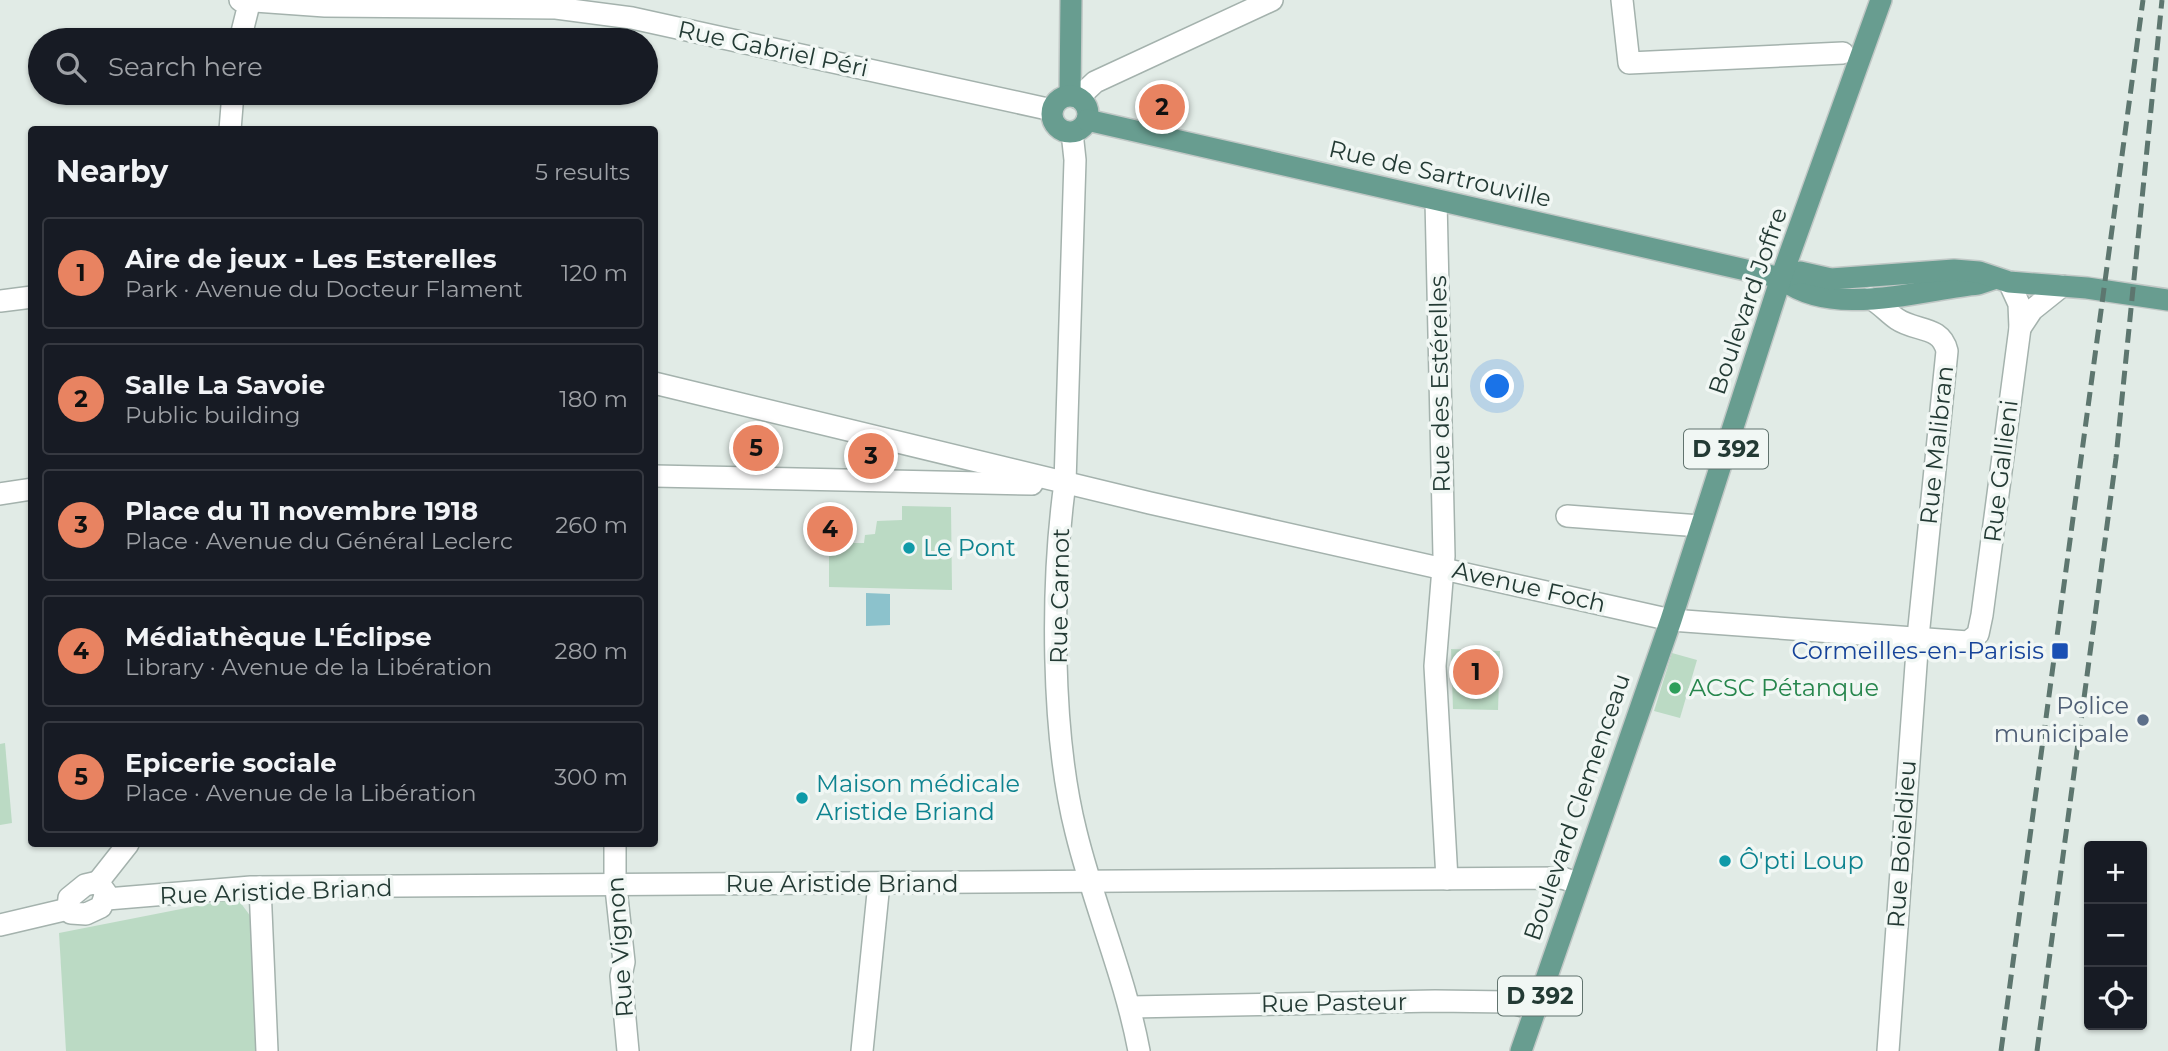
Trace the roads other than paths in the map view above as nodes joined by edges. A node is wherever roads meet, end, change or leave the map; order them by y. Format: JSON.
{"nodes":[{"id":1,"x":1070,"y":0,"type":"edge"},
{"id":2,"x":1272,"y":0,"type":"edge"},
{"id":3,"x":1622,"y":0,"type":"edge"},
{"id":4,"x":1881,"y":0,"type":"edge"},
{"id":5,"x":246,"y":1,"type":"edge"},
{"id":6,"x":242,"y":28,"type":"edge"},
{"id":7,"x":1843,"y":53,"type":"dead end"},
{"id":8,"x":1074,"y":96,"type":"junction"},
{"id":9,"x":232,"y":105,"type":"edge"},
{"id":10,"x":1052,"y":110,"type":"junction"},
{"id":11,"x":230,"y":126,"type":"edge"},
{"id":12,"x":1080,"y":126,"type":"junction"},
{"id":13,"x":1436,"y":200,"type":"junction"},
{"id":14,"x":1781,"y":278,"type":"junction"},
{"id":15,"x":2001,"y":280,"type":"junction"},
{"id":16,"x":2062,"y":286,"type":"junction"},
{"id":17,"x":28,"y":298,"type":"edge"},
{"id":18,"x":1870,"y":298,"type":"junction"},
{"id":19,"x":2168,"y":300,"type":"edge"},
{"id":20,"x":0,"y":302,"type":"edge"},
{"id":21,"x":2020,"y":328,"type":"junction"},
{"id":22,"x":658,"y":384,"type":"edge"},
{"id":23,"x":658,"y":476,"type":"edge"},
{"id":24,"x":1065,"y":483,"type":"junction"},
{"id":25,"x":28,"y":490,"type":"edge"},
{"id":26,"x":0,"y":494,"type":"edge"},
{"id":27,"x":1567,"y":516,"type":"dead end"},
{"id":28,"x":1700,"y":526,"type":"junction"},
{"id":29,"x":1442,"y":568,"type":"junction"},
{"id":30,"x":1982,"y":614,"type":"joint"},
{"id":31,"x":1671,"y":620,"type":"junction"},
{"id":32,"x":1918,"y":638,"type":"junction"},
{"id":33,"x":126,"y":847,"type":"edge"},
{"id":34,"x":615,"y":847,"type":"edge"},
{"id":35,"x":1447,"y":879,"type":"junction"},
{"id":36,"x":1091,"y":882,"type":"junction"},
{"id":37,"x":879,"y":883,"type":"junction"},
{"id":38,"x":1578,"y":883,"type":"junction"},
{"id":39,"x":260,"y":887,"type":"junction"},
{"id":40,"x":616,"y":887,"type":"junction"},
{"id":41,"x":102,"y":891,"type":"junction"},
{"id":42,"x":0,"y":925,"type":"edge"},
{"id":43,"x":1131,"y":1007,"type":"junction"},
{"id":44,"x":1536,"y":1010,"type":"junction"},
{"id":45,"x":267,"y":1051,"type":"edge"},
{"id":46,"x":628,"y":1051,"type":"edge"},
{"id":47,"x":862,"y":1051,"type":"edge"},
{"id":48,"x":1139,"y":1051,"type":"edge"},
{"id":49,"x":1521,"y":1051,"type":"edge"},
{"id":50,"x":1888,"y":1051,"type":"edge"}],
"edges":[{"from":1,"to":8,"type":"main road"},
{"from":2,"to":8,"type":"street"},
{"from":3,"to":7,"type":"street"},
{"from":4,"to":14,"type":"main road","name":"Boulevard Joffre","number":"D 392"},
{"from":5,"to":6,"type":"street"},
{"from":5,"to":10,"type":"street","name":"Rue Gabriel Péri"},
{"from":8,"to":10,"type":"main road"},
{"from":8,"to":12,"type":"main road"},
{"from":9,"to":11,"type":"street"},
{"from":10,"to":12,"type":"main road"},
{"from":12,"to":13,"type":"main road","name":"Rue de Sartrouville"},
{"from":12,"to":24,"type":"street","name":"Rue Carnot"},
{"from":13,"to":14,"type":"main road","name":"Rue de Sartrouville"},
{"from":13,"to":29,"type":"street","name":"Rue des Estérelles"},
{"from":14,"to":15,"type":"main road"},
{"from":14,"to":18,"type":"main road"},
{"from":14,"to":28,"type":"main road","name":"Boulevard Joffre","number":"D 392"},
{"from":15,"to":16,"type":"main road"},
{"from":15,"to":18,"type":"main road"},
{"from":15,"to":21,"type":"street","name":"Rue Gallieni"},
{"from":16,"to":19,"type":"main road"},
{"from":16,"to":21,"type":"street"},
{"from":17,"to":20,"type":"street"},
{"from":18,"to":32,"type":"street","name":"Rue Malibran"},
{"from":21,"to":30,"type":"street","name":"Rue Gallieni"},
{"from":22,"to":24,"type":"street"},
{"from":23,"to":24,"type":"street"},
{"from":24,"to":29,"type":"street","name":"Avenue Foch"},
{"from":24,"to":36,"type":"street","name":"Rue Carnot"},
{"from":25,"to":26,"type":"street"},
{"from":27,"to":28,"type":"street"},
{"from":28,"to":31,"type":"main road","name":"Boulevard Joffre","number":"D 392"},
{"from":29,"to":31,"type":"street","name":"Avenue Foch"},
{"from":29,"to":35,"type":"street","name":"Rue des Estérelles"},
{"from":30,"to":32,"type":"street","name":"Avenue Foch"},
{"from":31,"to":32,"type":"street","name":"Avenue Foch"},
{"from":31,"to":38,"type":"main road","name":"Boulevard Clemenceau","number":"D 392"},
{"from":32,"to":50,"type":"street","name":"Rue Boieldieu"},
{"from":33,"to":41,"type":"street"},
{"from":34,"to":40,"type":"street","name":"Rue Vignon"},
{"from":35,"to":36,"type":"street","name":"Rue Aristide Briand"},
{"from":35,"to":38,"type":"street","name":"Rue Aristide Briand"},
{"from":36,"to":37,"type":"street","name":"Rue Aristide Briand"},
{"from":36,"to":43,"type":"street","name":"Rue Carnot"},
{"from":37,"to":40,"type":"street","name":"Rue Aristide Briand"},
{"from":37,"to":47,"type":"street"},
{"from":38,"to":44,"type":"main road","name":"Boulevard Clemenceau","number":"D 392"},
{"from":39,"to":40,"type":"street","name":"Rue Aristide Briand"},
{"from":39,"to":41,"type":"street","name":"Rue Aristide Briand"},
{"from":39,"to":45,"type":"street"},
{"from":40,"to":46,"type":"street","name":"Rue Vignon"},
{"from":41,"to":42,"type":"street"},
{"from":43,"to":44,"type":"street","name":"Rue Pasteur"},
{"from":43,"to":48,"type":"street","name":"Rue Carnot"},
{"from":44,"to":49,"type":"main road","name":"Boulevard Clemenceau","number":"D 392"}]}
